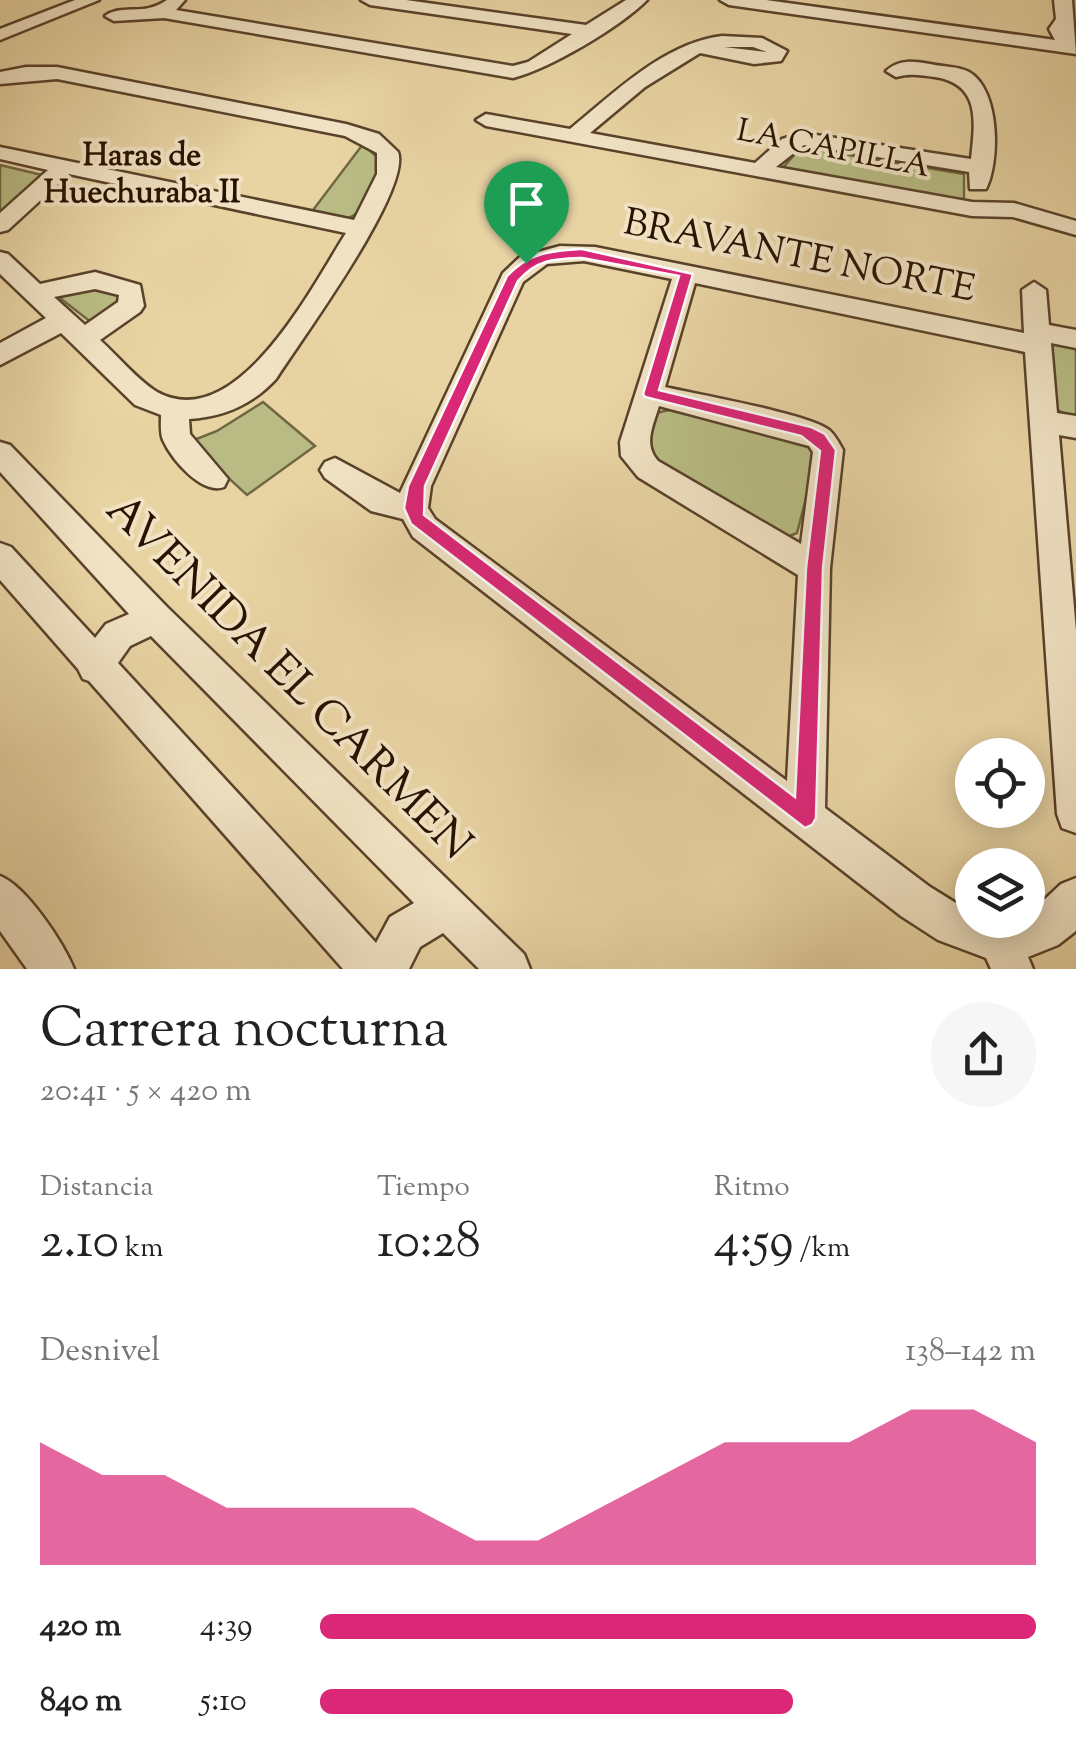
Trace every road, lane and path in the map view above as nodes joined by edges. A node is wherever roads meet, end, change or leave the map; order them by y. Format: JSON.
{"nodes":[{"id":1,"x":90,"y":0,"type":"edge"},
{"id":2,"x":180,"y":0,"type":"edge"},
{"id":3,"x":370,"y":0,"type":"edge"},
{"id":4,"x":639,"y":0,"type":"edge"},
{"id":5,"x":729,"y":0,"type":"edge"},
{"id":6,"x":1064,"y":10,"type":"edge"},
{"id":7,"x":164,"y":13,"type":"junction"},
{"id":8,"x":114,"y":16,"type":"dead end"},
{"id":9,"x":589,"y":33,"type":"junction"},
{"id":10,"x":0,"y":35,"type":"edge"},
{"id":11,"x":697,"y":47,"type":"dead end"},
{"id":12,"x":1072,"y":47,"type":"edge"},
{"id":13,"x":0,"y":78,"type":"edge"},
{"id":14,"x":972,"y":86,"type":"dead end"},
{"id":15,"x":486,"y":120,"type":"dead end"},
{"id":16,"x":575,"y":135,"type":"junction"},
{"id":17,"x":0,"y":153,"type":"edge"},
{"id":18,"x":64,"y":168,"type":"junction"},
{"id":19,"x":980,"y":168,"type":"junction"},
{"id":20,"x":762,"y":169,"type":"junction"},
{"id":21,"x":972,"y":209,"type":"junction"},
{"id":22,"x":0,"y":225,"type":"edge"},
{"id":23,"x":1076,"y":228,"type":"edge"},
{"id":24,"x":361,"y":229,"type":"junction"},
{"id":25,"x":0,"y":260,"type":"edge"},
{"id":26,"x":686,"y":274,"type":"junction"},
{"id":27,"x":1034,"y":290,"type":"dead end"},
{"id":28,"x":48,"y":308,"type":"junction"},
{"id":29,"x":0,"y":331,"type":"edge"},
{"id":30,"x":1037,"y":338,"type":"junction"},
{"id":31,"x":1076,"y":339,"type":"edge"},
{"id":32,"x":82,"y":340,"type":"junction"},
{"id":33,"x":0,"y":354,"type":"edge"},
{"id":34,"x":651,"y":394,"type":"junction"},
{"id":35,"x":175,"y":408,"type":"junction"},
{"id":36,"x":1043,"y":421,"type":"junction"},
{"id":37,"x":1076,"y":428,"type":"edge"},
{"id":38,"x":0,"y":453,"type":"edge"},
{"id":39,"x":335,"y":470,"type":"dead end"},
{"id":40,"x":213,"y":480,"type":"dead end"},
{"id":41,"x":413,"y":508,"type":"junction"},
{"id":42,"x":0,"y":557,"type":"edge"},
{"id":43,"x":814,"y":568,"type":"junction"},
{"id":44,"x":1065,"y":590,"type":"edge"},
{"id":45,"x":155,"y":618,"type":"junction"},
{"id":46,"x":1067,"y":632,"type":"edge"},
{"id":47,"x":95,"y":667,"type":"junction"},
{"id":48,"x":1074,"y":776,"type":"edge"},
{"id":49,"x":1076,"y":814,"type":"edge"},
{"id":50,"x":805,"y":818,"type":"junction"},
{"id":51,"x":1076,"y":900,"type":"edge"},
{"id":52,"x":446,"y":908,"type":"junction"},
{"id":53,"x":4,"y":912,"type":"edge"},
{"id":54,"x":1006,"y":954,"type":"edge"},
{"id":55,"x":52,"y":969,"type":"edge"},
{"id":56,"x":371,"y":969,"type":"edge"},
{"id":57,"x":386,"y":969,"type":"edge"},
{"id":58,"x":509,"y":969,"type":"edge"}],
"edges":[{"from":1,"to":10,"type":"street"},
{"from":2,"to":7,"type":"street"},
{"from":3,"to":9,"type":"street"},
{"from":4,"to":9,"type":"street"},
{"from":5,"to":12,"type":"street"},
{"from":6,"to":12,"type":"street"},
{"from":7,"to":8,"type":"street"},
{"from":7,"to":9,"type":"street"},
{"from":11,"to":16,"type":"street"},
{"from":13,"to":24,"type":"street"},
{"from":14,"to":19,"type":"street"},
{"from":15,"to":16,"type":"street","name":"LA CAPILLA"},
{"from":16,"to":20,"type":"street","name":"LA CAPILLA"},
{"from":17,"to":18,"type":"street"},
{"from":18,"to":22,"type":"street"},
{"from":18,"to":24,"type":"street"},
{"from":19,"to":20,"type":"street"},
{"from":19,"to":21,"type":"street"},
{"from":20,"to":21,"type":"street","name":"LA CAPILLA"},
{"from":21,"to":23,"type":"street","name":"LA CAPILLA"},
{"from":24,"to":35,"type":"street"},
{"from":25,"to":28,"type":"street"},
{"from":26,"to":30,"type":"street","name":"BRAVANTE NORTE"},
{"from":26,"to":34,"type":"street"},
{"from":26,"to":41,"type":"street","name":"BRAVANTE NORTE"},
{"from":27,"to":30,"type":"street"},
{"from":28,"to":29,"type":"street"},
{"from":28,"to":32,"type":"street"},
{"from":28,"to":32,"type":"street"},
{"from":28,"to":33,"type":"street"},
{"from":30,"to":31,"type":"street","name":"BRAVANTE NORTE"},
{"from":30,"to":36,"type":"street"},
{"from":32,"to":35,"type":"street"},
{"from":34,"to":43,"type":"street"},
{"from":34,"to":43,"type":"street"},
{"from":35,"to":40,"type":"street"},
{"from":36,"to":37,"type":"street"},
{"from":36,"to":44,"type":"street"},
{"from":38,"to":45,"type":"street","name":"AVENIDA EL CARMEN"},
{"from":39,"to":41,"type":"street"},
{"from":41,"to":50,"type":"street"},
{"from":42,"to":47,"type":"street"},
{"from":43,"to":50,"type":"street"},
{"from":44,"to":46,"type":"street"},
{"from":45,"to":47,"type":"street"},
{"from":45,"to":52,"type":"street","name":"AVENIDA EL CARMEN"},
{"from":46,"to":48,"type":"street"},
{"from":47,"to":56,"type":"street"},
{"from":48,"to":49,"type":"street"},
{"from":50,"to":54,"type":"street"},
{"from":51,"to":54,"type":"street"},
{"from":52,"to":57,"type":"street"},
{"from":52,"to":58,"type":"street","name":"AVENIDA EL CARMEN"},
{"from":53,"to":55,"type":"street"}]}
